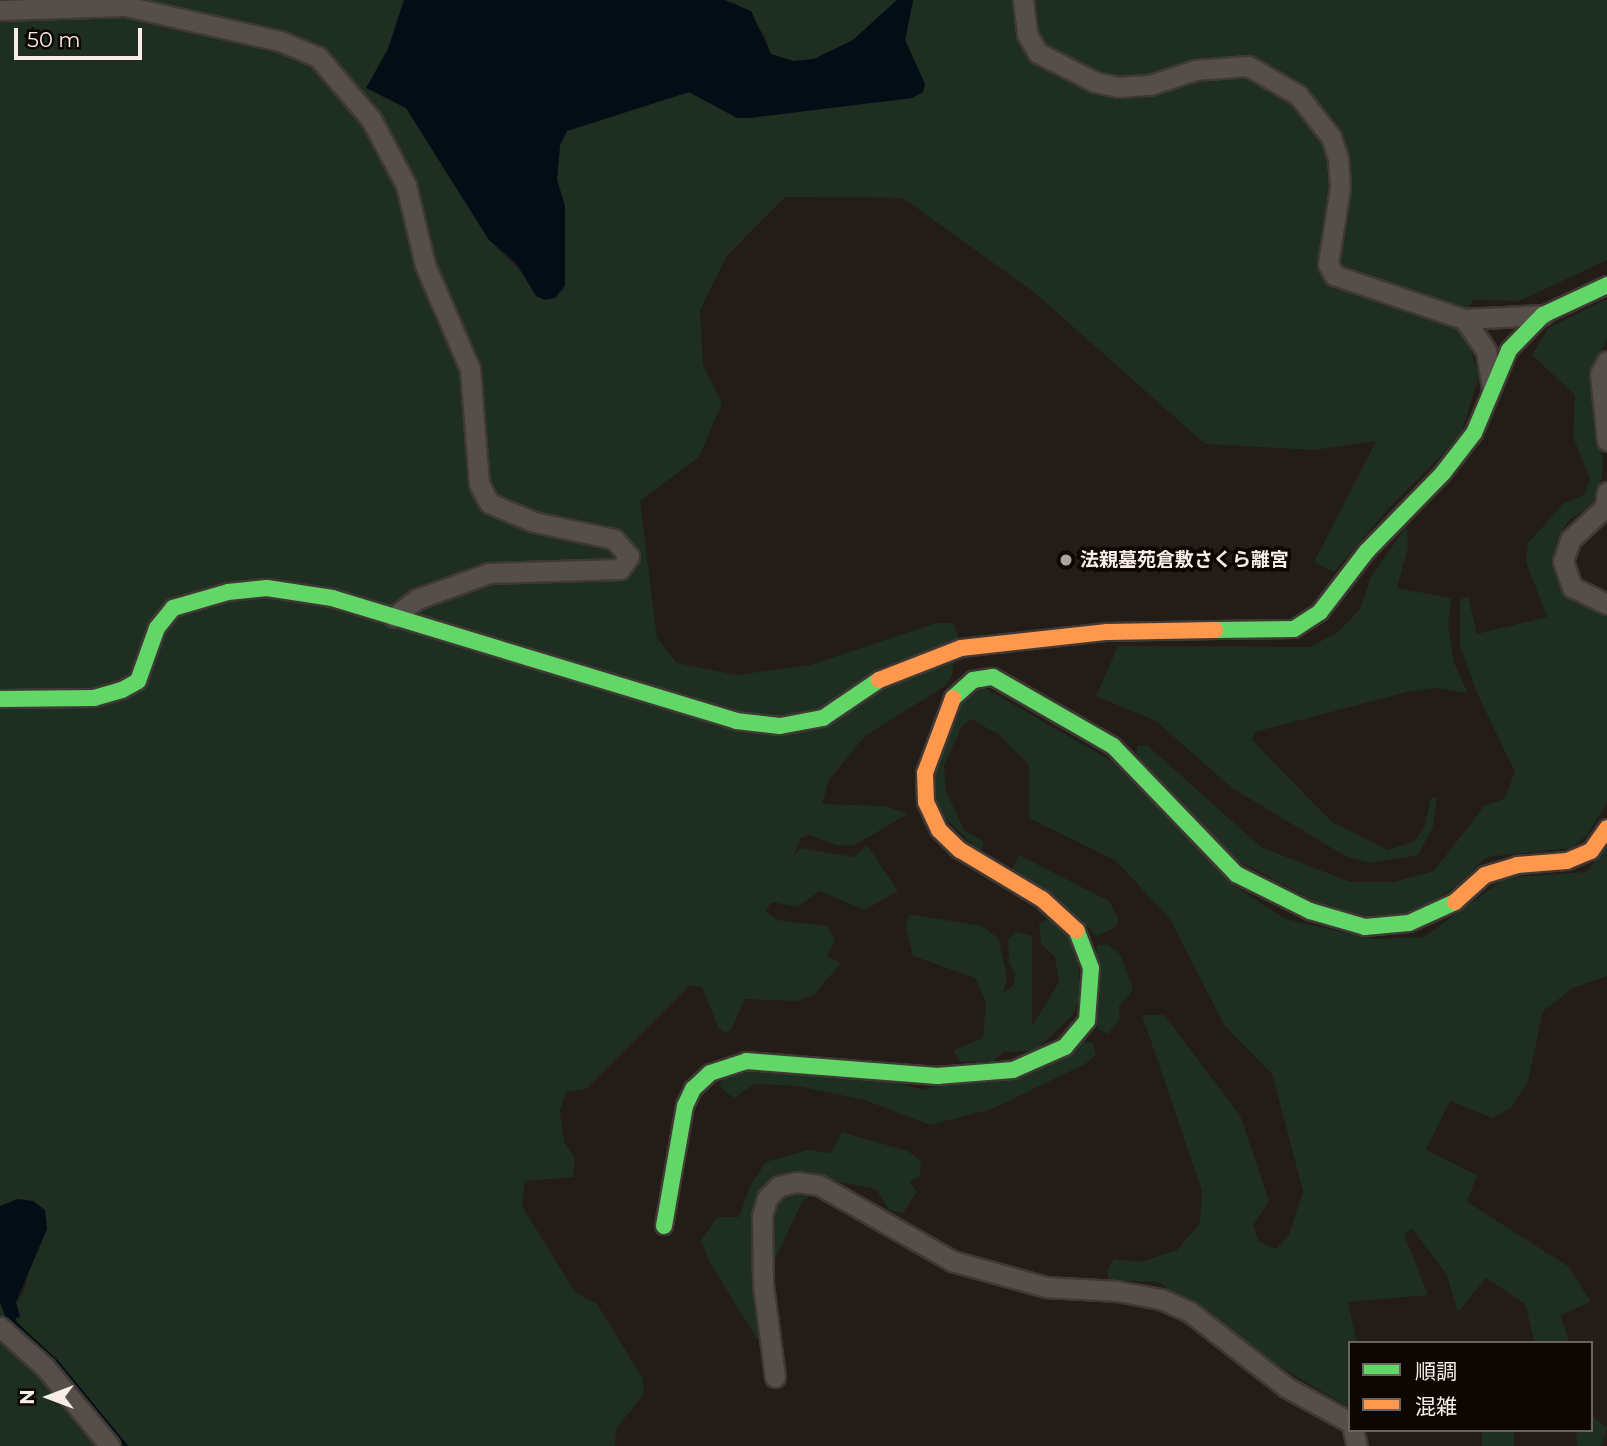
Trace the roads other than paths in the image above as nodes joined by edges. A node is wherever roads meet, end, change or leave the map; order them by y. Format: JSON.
{"nodes":[{"id":1,"x":1023,"y":0,"type":"edge"},
{"id":2,"x":0,"y":10,"type":"edge"},
{"id":3,"x":1607,"y":285,"type":"edge"},
{"id":4,"x":1543,"y":315,"type":"junction"},
{"id":5,"x":1464,"y":319,"type":"junction"},
{"id":6,"x":1607,"y":361,"type":"edge"},
{"id":7,"x":1492,"y":389,"type":"junction"},
{"id":8,"x":1607,"y":441,"type":"edge"},
{"id":9,"x":1607,"y":492,"type":"edge"},
{"id":10,"x":1607,"y":604,"type":"edge"},
{"id":11,"x":394,"y":617,"type":"junction"},
{"id":12,"x":990,"y":642,"type":"junction"},
{"id":13,"x":993,"y":677,"type":"junction"},
{"id":14,"x":0,"y":699,"type":"edge"},
{"id":15,"x":1607,"y":828,"type":"edge"},
{"id":16,"x":664,"y":1226,"type":"dead end"},
{"id":17,"x":0,"y":1327,"type":"edge"},
{"id":18,"x":775,"y":1377,"type":"dead end"},
{"id":19,"x":1348,"y":1421,"type":"edge"},
{"id":20,"x":110,"y":1446,"type":"edge"}],
"edges":[{"from":1,"to":5,"type":"street"},
{"from":2,"to":11,"type":"street"},
{"from":3,"to":4,"type":"street"},
{"from":4,"to":5,"type":"street"},
{"from":4,"to":7,"type":"street"},
{"from":5,"to":7,"type":"street"},
{"from":6,"to":8,"type":"street"},
{"from":7,"to":12,"type":"street"},
{"from":9,"to":10,"type":"street"},
{"from":11,"to":12,"type":"street"},
{"from":11,"to":14,"type":"street"},
{"from":12,"to":13,"type":"street"},
{"from":13,"to":15,"type":"street"},
{"from":13,"to":16,"type":"street"},
{"from":17,"to":20,"type":"street"},
{"from":18,"to":19,"type":"street"}]}
